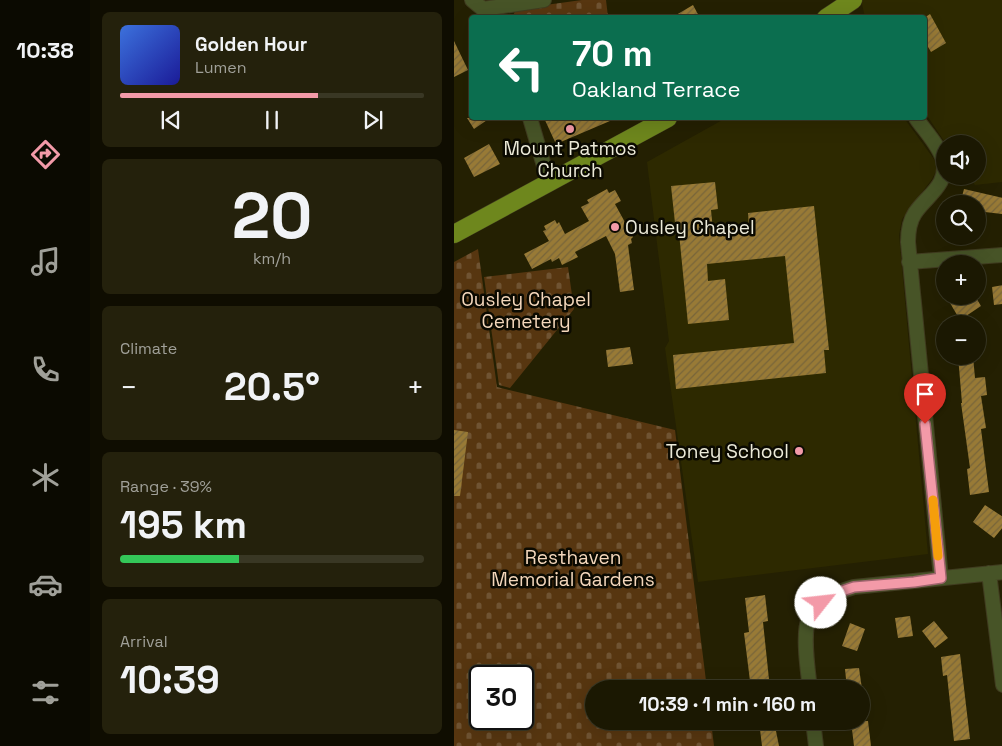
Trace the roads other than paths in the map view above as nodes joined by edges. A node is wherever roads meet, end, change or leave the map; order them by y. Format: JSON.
{"nodes":[{"id":1,"x":544,"y":0,"type":"edge"},
{"id":2,"x":846,"y":6,"type":"edge"},
{"id":3,"x":480,"y":9,"type":"edge"},
{"id":4,"x":831,"y":15,"type":"edge"},
{"id":5,"x":531,"y":120,"type":"edge"},
{"id":6,"x":664,"y":120,"type":"edge"},
{"id":7,"x":917,"y":120,"type":"edge"},
{"id":8,"x":549,"y":183,"type":"junction"},
{"id":9,"x":454,"y":234,"type":"edge"},
{"id":10,"x":1002,"y":255,"type":"edge"},
{"id":11,"x":910,"y":262,"type":"junction"},
{"id":12,"x":995,"y":573,"type":"edge"},
{"id":13,"x":941,"y":578,"type":"junction"},
{"id":14,"x":809,"y":680,"type":"edge"},
{"id":15,"x":1002,"y":685,"type":"edge"},
{"id":16,"x":814,"y":730,"type":"edge"},
{"id":17,"x":816,"y":746,"type":"edge"}],
"edges":[{"from":1,"to":3,"type":"street"},
{"from":2,"to":4,"type":"main road"},
{"from":5,"to":8,"type":"street"},
{"from":6,"to":8,"type":"main road"},
{"from":7,"to":11,"type":"street"},
{"from":8,"to":9,"type":"main road"},
{"from":10,"to":11,"type":"street"},
{"from":11,"to":13,"type":"street"},
{"from":12,"to":13,"type":"street"},
{"from":12,"to":15,"type":"street"},
{"from":13,"to":14,"type":"street"},
{"from":16,"to":17,"type":"street"}]}
